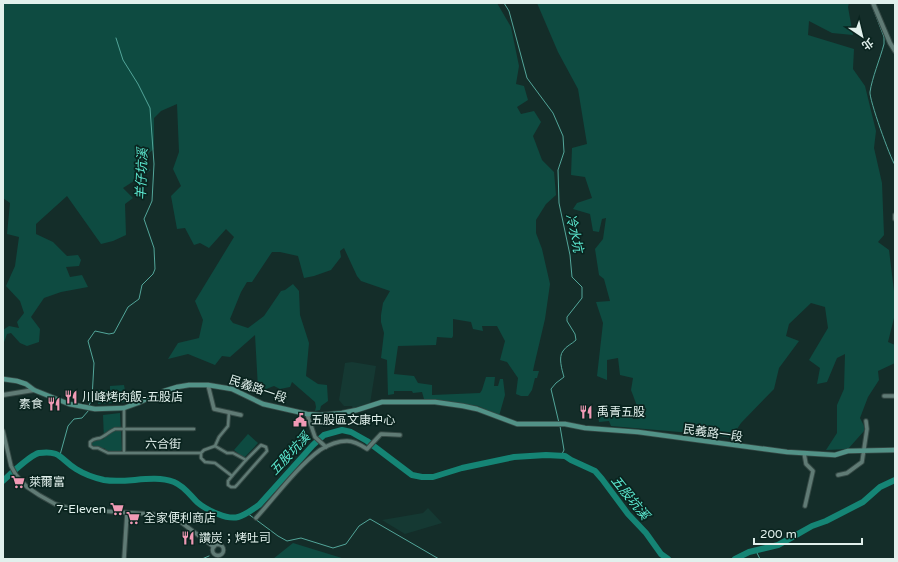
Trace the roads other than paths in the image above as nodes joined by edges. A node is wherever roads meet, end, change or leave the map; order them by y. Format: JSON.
{"nodes":[{"id":1,"x":874,"y":3,"type":"edge"},
{"id":2,"x":895,"y":51,"type":"edge"},
{"id":3,"x":895,"y":215,"type":"edge"},
{"id":4,"x":895,"y":219,"type":"edge"},
{"id":5,"x":3,"y":379,"type":"edge"},
{"id":6,"x":208,"y":386,"type":"junction"},
{"id":7,"x":34,"y":390,"type":"junction"},
{"id":8,"x":3,"y":395,"type":"edge"},
{"id":9,"x":884,"y":396,"type":"dead end"},
{"id":10,"x":895,"y":396,"type":"edge"},
{"id":11,"x":124,"y":408,"type":"junction"},
{"id":12,"x":229,"y":412,"type":"junction"},
{"id":13,"x":307,"y":414,"type":"junction"},
{"id":14,"x":241,"y":415,"type":"dead end"},
{"id":15,"x":866,"y":421,"type":"dead end"},
{"id":16,"x":194,"y":428,"type":"dead end"},
{"id":17,"x":124,"y":429,"type":"junction"},
{"id":18,"x":3,"y":431,"type":"edge"},
{"id":19,"x":400,"y":435,"type":"dead end"},
{"id":20,"x":215,"y":446,"type":"junction"},
{"id":21,"x":325,"y":446,"type":"junction"},
{"id":22,"x":863,"y":450,"type":"junction"},
{"id":23,"x":895,"y":450,"type":"edge"},
{"id":24,"x":124,"y":452,"type":"junction"},
{"id":25,"x":201,"y":453,"type":"junction"},
{"id":26,"x":804,"y":453,"type":"junction"},
{"id":27,"x":246,"y":460,"type":"junction"},
{"id":28,"x":838,"y":475,"type":"dead end"},
{"id":29,"x":232,"y":476,"type":"junction"},
{"id":30,"x":805,"y":506,"type":"dead end"},
{"id":31,"x":127,"y":513,"type":"junction"},
{"id":32,"x":256,"y":518,"type":"dead end"},
{"id":33,"x":214,"y":546,"type":"dead end"},
{"id":34,"x":124,"y":559,"type":"edge"}],
"edges":[{"from":1,"to":2,"type":"street"},
{"from":3,"to":4,"type":"street"},
{"from":5,"to":7,"type":"main road","name":"民義路一段"},
{"from":6,"to":11,"type":"main road","name":"民義路一段"},
{"from":6,"to":12,"type":"street"},
{"from":6,"to":13,"type":"main road","name":"民義路一段"},
{"from":7,"to":8,"type":"street"},
{"from":7,"to":11,"type":"main road","name":"民義路一段"},
{"from":9,"to":10,"type":"street"},
{"from":11,"to":17,"type":"street"},
{"from":12,"to":14,"type":"street"},
{"from":12,"to":20,"type":"street"},
{"from":13,"to":21,"type":"street"},
{"from":13,"to":26,"type":"main road","name":"民義路一段"},
{"from":15,"to":22,"type":"street"},
{"from":16,"to":17,"type":"street","name":"六合街"},
{"from":17,"to":24,"type":"street"},
{"from":17,"to":24,"type":"street","name":"六合街"},
{"from":18,"to":31,"type":"street"},
{"from":19,"to":21,"type":"street"},
{"from":20,"to":25,"type":"street","name":"六合街"},
{"from":20,"to":27,"type":"street"},
{"from":21,"to":32,"type":"street"},
{"from":22,"to":23,"type":"main road","name":"民義路一段"},
{"from":22,"to":26,"type":"main road","name":"民義路一段"},
{"from":22,"to":28,"type":"street"},
{"from":24,"to":25,"type":"street","name":"六合街"},
{"from":25,"to":29,"type":"street"},
{"from":26,"to":30,"type":"street"},
{"from":27,"to":29,"type":"street"},
{"from":27,"to":29,"type":"street"},
{"from":31,"to":33,"type":"street"},
{"from":31,"to":34,"type":"street"}]}
